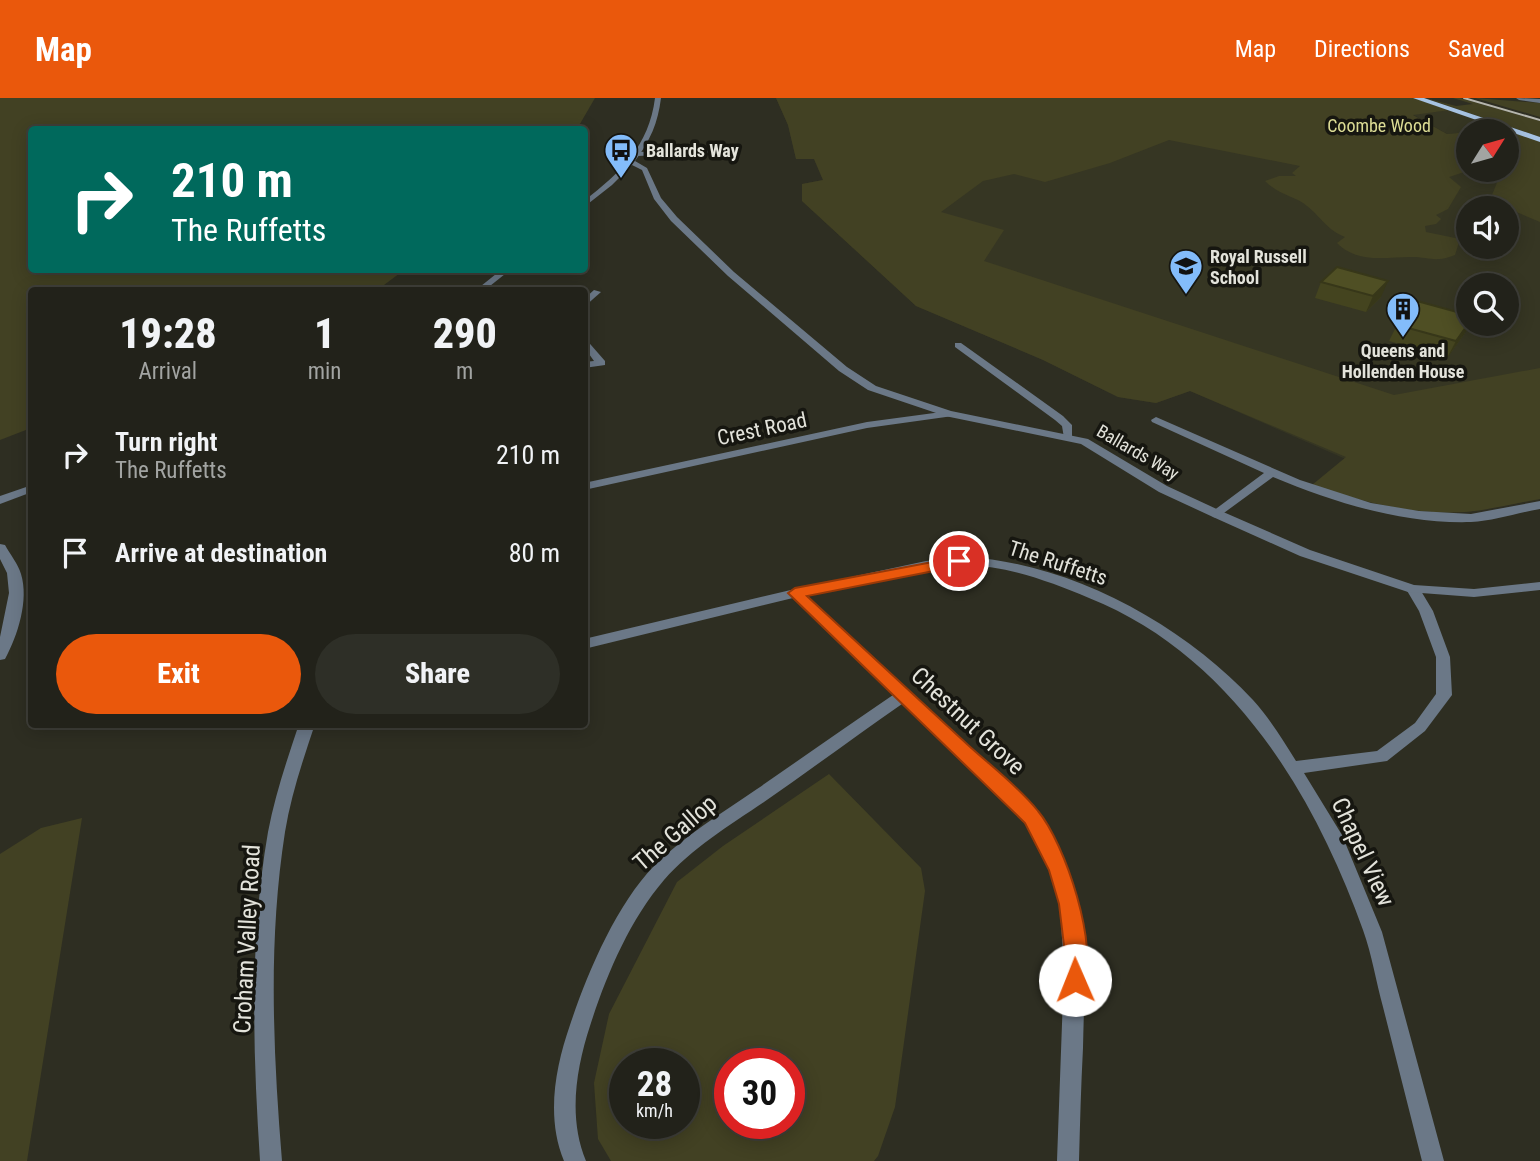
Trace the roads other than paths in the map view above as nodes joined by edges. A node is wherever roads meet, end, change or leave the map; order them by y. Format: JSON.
{"nodes":[{"id":1,"x":658,"y":98,"type":"edge"},
{"id":2,"x":1418,"y":98,"type":"edge"},
{"id":3,"x":1519,"y":98,"type":"edge"},
{"id":4,"x":1540,"y":101,"type":"edge"},
{"id":5,"x":1540,"y":140,"type":"edge"},
{"id":6,"x":721,"y":152,"type":"dead end"},
{"id":7,"x":635,"y":158,"type":"junction"},
{"id":8,"x":588,"y":201,"type":"edge"},
{"id":9,"x":502,"y":273,"type":"edge"},
{"id":10,"x":484,"y":287,"type":"edge"},
{"id":11,"x":597,"y":292,"type":"dead end"},
{"id":12,"x":588,"y":300,"type":"edge"},
{"id":13,"x":588,"y":345,"type":"edge"},
{"id":14,"x":958,"y":345,"type":"dead end"},
{"id":15,"x":588,"y":365,"type":"edge"},
{"id":16,"x":904,"y":400,"type":"junction"},
{"id":17,"x":948,"y":414,"type":"junction"},
{"id":18,"x":904,"y":419,"type":"junction"},
{"id":19,"x":1156,"y":420,"type":"dead end"},
{"id":20,"x":1068,"y":436,"type":"junction"},
{"id":21,"x":1272,"y":472,"type":"junction"},
{"id":22,"x":588,"y":486,"type":"edge"},
{"id":23,"x":28,"y":490,"type":"edge"},
{"id":24,"x":0,"y":500,"type":"edge"},
{"id":25,"x":1540,"y":505,"type":"edge"},
{"id":26,"x":1217,"y":514,"type":"junction"},
{"id":27,"x":0,"y":548,"type":"edge"},
{"id":28,"x":1540,"y":586,"type":"edge"},
{"id":29,"x":1413,"y":589,"type":"junction"},
{"id":30,"x":795,"y":593,"type":"junction"},
{"id":31,"x":588,"y":643,"type":"edge"},
{"id":32,"x":0,"y":655,"type":"edge"},
{"id":33,"x":904,"y":695,"type":"junction"},
{"id":34,"x":305,"y":728,"type":"edge"},
{"id":35,"x":1292,"y":768,"type":"junction"},
{"id":36,"x":271,"y":1161,"type":"edge"},
{"id":37,"x":575,"y":1161,"type":"edge"},
{"id":38,"x":1068,"y":1161,"type":"edge"},
{"id":39,"x":1433,"y":1161,"type":"edge"}],
"edges":[{"from":1,"to":7,"type":"street"},
{"from":2,"to":5,"type":"main road"},
{"from":3,"to":4,"type":"street"},
{"from":6,"to":7,"type":"street"},
{"from":7,"to":8,"type":"street"},
{"from":7,"to":16,"type":"street","name":"Ballards Way"},
{"from":9,"to":10,"type":"street"},
{"from":11,"to":12,"type":"street"},
{"from":13,"to":15,"type":"street"},
{"from":14,"to":20,"type":"street"},
{"from":16,"to":17,"type":"street","name":"Ballards Way"},
{"from":16,"to":18,"type":"street"},
{"from":17,"to":18,"type":"street","name":"Crest Road"},
{"from":17,"to":20,"type":"street","name":"Ballards Way"},
{"from":18,"to":22,"type":"street","name":"Crest Road"},
{"from":19,"to":21,"type":"street"},
{"from":20,"to":26,"type":"street","name":"Ballards Way"},
{"from":21,"to":25,"type":"street"},
{"from":21,"to":26,"type":"street"},
{"from":23,"to":24,"type":"street"},
{"from":26,"to":29,"type":"street","name":"Ballards Way"},
{"from":27,"to":32,"type":"street"},
{"from":28,"to":29,"type":"street","name":"Ballards Way"},
{"from":29,"to":35,"type":"street"},
{"from":30,"to":31,"type":"street","name":"The Ruffetts"},
{"from":30,"to":33,"type":"street","name":"Chestnut Grove"},
{"from":30,"to":35,"type":"street","name":"The Ruffetts"},
{"from":33,"to":37,"type":"street","name":"The Gallop"},
{"from":33,"to":38,"type":"street","name":"Chestnut Grove"},
{"from":34,"to":36,"type":"street","name":"Croham Valley Road"},
{"from":35,"to":39,"type":"street","name":"Chapel View"}]}
